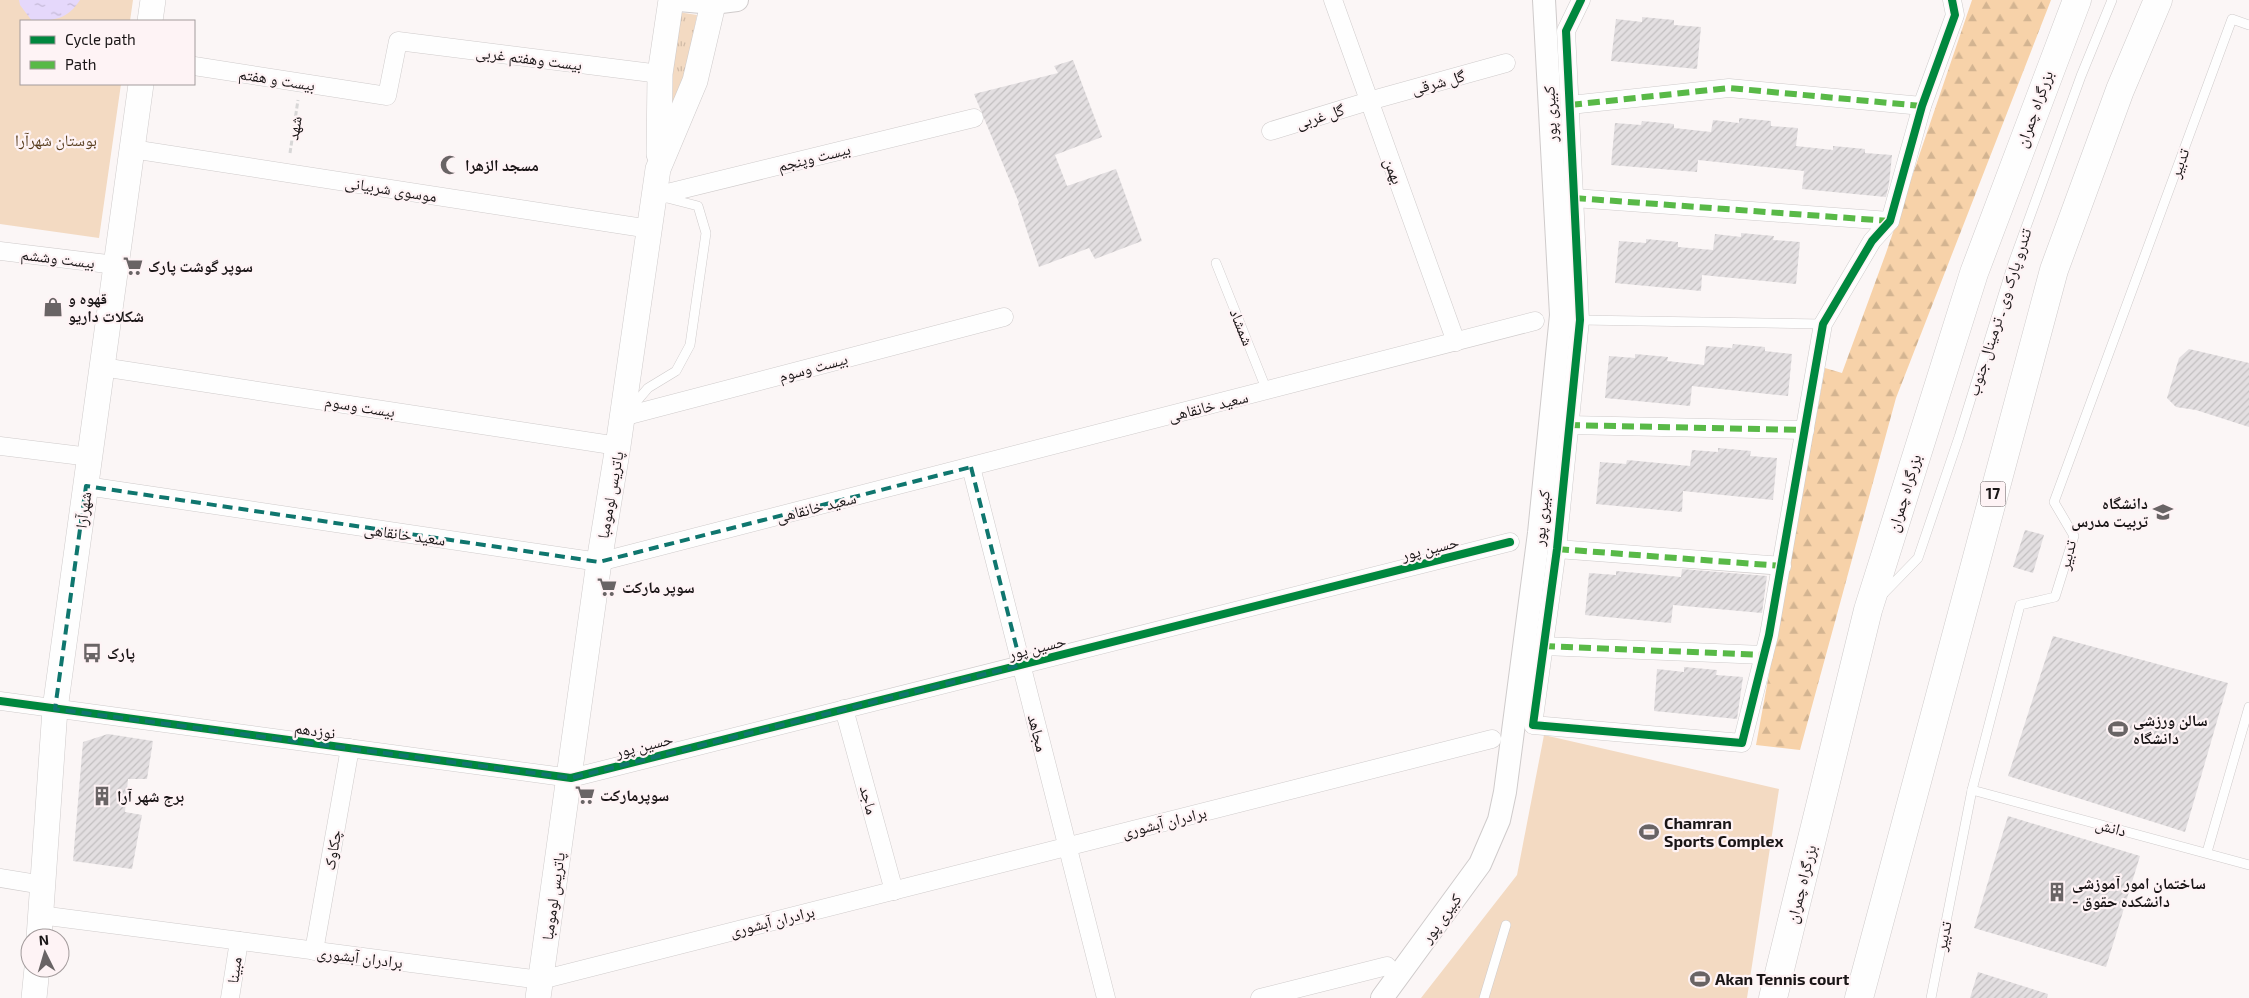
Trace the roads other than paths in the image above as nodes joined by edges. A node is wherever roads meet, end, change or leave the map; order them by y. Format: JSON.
{"nodes":[{"id":1,"x":153,"y":0,"type":"edge"},
{"id":2,"x":671,"y":0,"type":"edge"},
{"id":3,"x":679,"y":0,"type":"edge"},
{"id":4,"x":1333,"y":0,"type":"edge"},
{"id":5,"x":1544,"y":0,"type":"edge"},
{"id":6,"x":1581,"y":0,"type":"edge"},
{"id":7,"x":1952,"y":0,"type":"edge"},
{"id":8,"x":2077,"y":0,"type":"edge"},
{"id":9,"x":2112,"y":0,"type":"edge"},
{"id":10,"x":2158,"y":0,"type":"edge"},
{"id":11,"x":721,"y":1,"type":"edge"},
{"id":12,"x":150,"y":20,"type":"edge"},
{"id":13,"x":2249,"y":25,"type":"edge"},
{"id":14,"x":1506,"y":63,"type":"dead end"},
{"id":15,"x":195,"y":66,"type":"edge"},
{"id":16,"x":660,"y":74,"type":"junction"},
{"id":17,"x":141,"y":85,"type":"edge"},
{"id":18,"x":387,"y":96,"type":"joint"},
{"id":19,"x":1369,"y":101,"type":"junction"},
{"id":20,"x":1570,"y":105,"type":"junction"},
{"id":21,"x":1922,"y":106,"type":"junction"},
{"id":22,"x":974,"y":118,"type":"dead end"},
{"id":23,"x":1271,"y":132,"type":"dead end"},
{"id":24,"x":132,"y":149,"type":"junction"},
{"id":25,"x":658,"y":169,"type":"junction"},
{"id":26,"x":655,"y":196,"type":"junction"},
{"id":27,"x":1574,"y":198,"type":"junction"},
{"id":28,"x":1890,"y":221,"type":"junction"},
{"id":29,"x":650,"y":229,"type":"junction"},
{"id":30,"x":0,"y":251,"type":"edge"},
{"id":31,"x":1216,"y":263,"type":"dead end"},
{"id":32,"x":116,"y":265,"type":"junction"},
{"id":33,"x":1004,"y":317,"type":"dead end"},
{"id":34,"x":1580,"y":320,"type":"junction"},
{"id":35,"x":1535,"y":322,"type":"dead end"},
{"id":36,"x":1823,"y":324,"type":"junction"},
{"id":37,"x":1456,"y":342,"type":"junction"},
{"id":38,"x":102,"y":367,"type":"junction"},
{"id":39,"x":1267,"y":391,"type":"junction"},
{"id":40,"x":622,"y":417,"type":"junction"},
{"id":41,"x":1568,"y":425,"type":"junction"},
{"id":42,"x":1805,"y":430,"type":"junction"},
{"id":43,"x":0,"y":446,"type":"edge"},
{"id":44,"x":618,"y":446,"type":"junction"},
{"id":45,"x":90,"y":457,"type":"junction"},
{"id":46,"x":971,"y":467,"type":"junction"},
{"id":47,"x":86,"y":486,"type":"junction"},
{"id":48,"x":1510,"y":542,"type":"dead end"},
{"id":49,"x":1557,"y":549,"type":"junction"},
{"id":50,"x":599,"y":562,"type":"junction"},
{"id":51,"x":1782,"y":566,"type":"junction"},
{"id":52,"x":1868,"y":610,"type":"junction"},
{"id":53,"x":1542,"y":646,"type":"junction"},
{"id":54,"x":1764,"y":655,"type":"junction"},
{"id":55,"x":1021,"y":665,"type":"junction"},
{"id":56,"x":0,"y":701,"type":"edge"},
{"id":57,"x":2249,"y":707,"type":"edge"},
{"id":58,"x":55,"y":709,"type":"junction"},
{"id":59,"x":844,"y":709,"type":"junction"},
{"id":60,"x":1492,"y":739,"type":"dead end"},
{"id":61,"x":350,"y":748,"type":"junction"},
{"id":62,"x":570,"y":778,"type":"junction"},
{"id":63,"x":1972,"y":790,"type":"junction"},
{"id":64,"x":1067,"y":846,"type":"junction"},
{"id":65,"x":2207,"y":852,"type":"junction"},
{"id":66,"x":2249,"y":865,"type":"edge"},
{"id":67,"x":0,"y":878,"type":"edge"},
{"id":68,"x":43,"y":884,"type":"junction"},
{"id":69,"x":894,"y":890,"type":"junction"},
{"id":70,"x":1506,"y":925,"type":"dead end"},
{"id":71,"x":39,"y":927,"type":"edge"},
{"id":72,"x":239,"y":941,"type":"junction"},
{"id":73,"x":314,"y":951,"type":"junction"},
{"id":74,"x":1387,"y":966,"type":"dead end"},
{"id":75,"x":35,"y":978,"type":"edge"},
{"id":76,"x":540,"y":989,"type":"edge"},
{"id":77,"x":34,"y":998,"type":"edge"},
{"id":78,"x":230,"y":998,"type":"edge"},
{"id":79,"x":1106,"y":998,"type":"edge"},
{"id":80,"x":1260,"y":998,"type":"edge"},
{"id":81,"x":1382,"y":998,"type":"edge"},
{"id":82,"x":1484,"y":998,"type":"edge"},
{"id":83,"x":1773,"y":998,"type":"edge"},
{"id":84,"x":1859,"y":998,"type":"edge"},
{"id":85,"x":1931,"y":998,"type":"edge"}],
"edges":[{"from":1,"to":12,"type":"main road"},
{"from":2,"to":16,"type":"main road"},
{"from":3,"to":11,"type":"street"},
{"from":4,"to":19,"type":"street","name":"بهمن"},
{"from":5,"to":81,"type":"street","name":"کبیری پور"},
{"from":6,"to":20,"type":"street"},
{"from":7,"to":21,"type":"street"},
{"from":8,"to":52,"type":"highway","name":"بزرگراه چمران"},
{"from":9,"to":52,"type":"lane","name":"تندرو پارک وی ـ ترمینال جنوب"},
{"from":10,"to":84,"type":"highway","number":"17"},
{"from":11,"to":25,"type":"main road","name":"پاتریس لومومبا"},
{"from":13,"to":63,"type":"lane","name":"تدبیر"},
{"from":14,"to":19,"type":"street","name":"گل شرقی"},
{"from":15,"to":18,"type":"street","name":"بیست و هفتم"},
{"from":16,"to":18,"type":"street","name":"بیست وهفتم غربی"},
{"from":16,"to":25,"type":"main road"},
{"from":17,"to":24,"type":"main road","name":"شهرآرا"},
{"from":19,"to":23,"type":"street","name":"گل غربی"},
{"from":19,"to":37,"type":"street","name":"بهمن"},
{"from":20,"to":21,"type":"street"},
{"from":20,"to":27,"type":"street"},
{"from":21,"to":28,"type":"street"},
{"from":22,"to":26,"type":"street","name":"بیست وپنجم"},
{"from":24,"to":29,"type":"street","name":"موسوی شربیانی"},
{"from":24,"to":32,"type":"main road","name":"شهرآرا"},
{"from":25,"to":26,"type":"main road","name":"پاتریس لومومبا"},
{"from":26,"to":29,"type":"main road","name":"پاتریس لومومبا"},
{"from":26,"to":40,"type":"lane"},
{"from":27,"to":28,"type":"street"},
{"from":27,"to":34,"type":"street"},
{"from":28,"to":36,"type":"street"},
{"from":29,"to":40,"type":"main road","name":"پاتریس لومومبا"},
{"from":30,"to":32,"type":"street","name":"بیست وششم"},
{"from":31,"to":39,"type":"lane","name":"شمشاد"},
{"from":32,"to":38,"type":"main road","name":"شهرآرا"},
{"from":33,"to":40,"type":"street","name":"بیست وسوم"},
{"from":34,"to":36,"type":"lane"},
{"from":34,"to":41,"type":"street"},
{"from":35,"to":37,"type":"street","name":"سعید خانقاهی"},
{"from":36,"to":42,"type":"street"},
{"from":37,"to":39,"type":"street","name":"سعید خانقاهی"},
{"from":38,"to":44,"type":"street","name":"بیست وسوم"},
{"from":38,"to":45,"type":"main road","name":"شهرآرا"},
{"from":39,"to":46,"type":"street","name":"سعید خانقاهی"},
{"from":40,"to":44,"type":"main road","name":"پاتریس لومومبا"},
{"from":41,"to":42,"type":"street"},
{"from":41,"to":49,"type":"street"},
{"from":42,"to":51,"type":"street"},
{"from":43,"to":45,"type":"street"},
{"from":44,"to":50,"type":"main road","name":"پاتریس لومومبا"},
{"from":45,"to":47,"type":"main road","name":"شهرآرا"},
{"from":46,"to":50,"type":"street","name":"سعید خانقاهی"},
{"from":46,"to":55,"type":"street","name":"مجاهد"},
{"from":47,"to":50,"type":"street","name":"سعید خانقاهی"},
{"from":47,"to":58,"type":"main road","name":"شهرآرا"},
{"from":48,"to":55,"type":"street","name":"حسین پور"},
{"from":49,"to":51,"type":"street"},
{"from":49,"to":53,"type":"street"},
{"from":50,"to":62,"type":"main road","name":"پاتریس لومومبا"},
{"from":51,"to":54,"type":"street"},
{"from":52,"to":83,"type":"highway","name":"بزرگراه چمران"},
{"from":53,"to":54,"type":"street"},
{"from":53,"to":54,"type":"street"},
{"from":55,"to":59,"type":"street","name":"حسین پور"},
{"from":55,"to":64,"type":"street","name":"مجاهد"},
{"from":56,"to":58,"type":"street","name":"نوزدهم"},
{"from":57,"to":65,"type":"lane"},
{"from":58,"to":61,"type":"street","name":"نوزدهم"},
{"from":58,"to":68,"type":"main road","name":"شهرآرا"},
{"from":59,"to":62,"type":"street","name":"حسین پور"},
{"from":59,"to":69,"type":"street","name":"ماجد"},
{"from":60,"to":64,"type":"street","name":"برادران آبشوری"},
{"from":61,"to":62,"type":"street","name":"نوزدهم"},
{"from":61,"to":73,"type":"street","name":"چکاوک"},
{"from":62,"to":76,"type":"main road","name":"پاتریس لومومبا"},
{"from":63,"to":65,"type":"lane","name":"دانش"},
{"from":63,"to":85,"type":"lane","name":"تدبیر"},
{"from":64,"to":69,"type":"street","name":"برادران آبشوری"},
{"from":64,"to":79,"type":"street","name":"مجاهد"},
{"from":65,"to":66,"type":"lane","name":"دانش"},
{"from":67,"to":68,"type":"street"},
{"from":68,"to":71,"type":"main road","name":"شهرآرا"},
{"from":69,"to":76,"type":"street","name":"برادران آبشوری"},
{"from":70,"to":82,"type":"lane"},
{"from":71,"to":72,"type":"street","name":"برادران آبشوری"},
{"from":72,"to":73,"type":"street","name":"برادران آبشوری"},
{"from":72,"to":78,"type":"street","name":"مبینا"},
{"from":73,"to":76,"type":"street","name":"برادران آبشوری"},
{"from":74,"to":80,"type":"street"},
{"from":75,"to":77,"type":"main road"}]}
